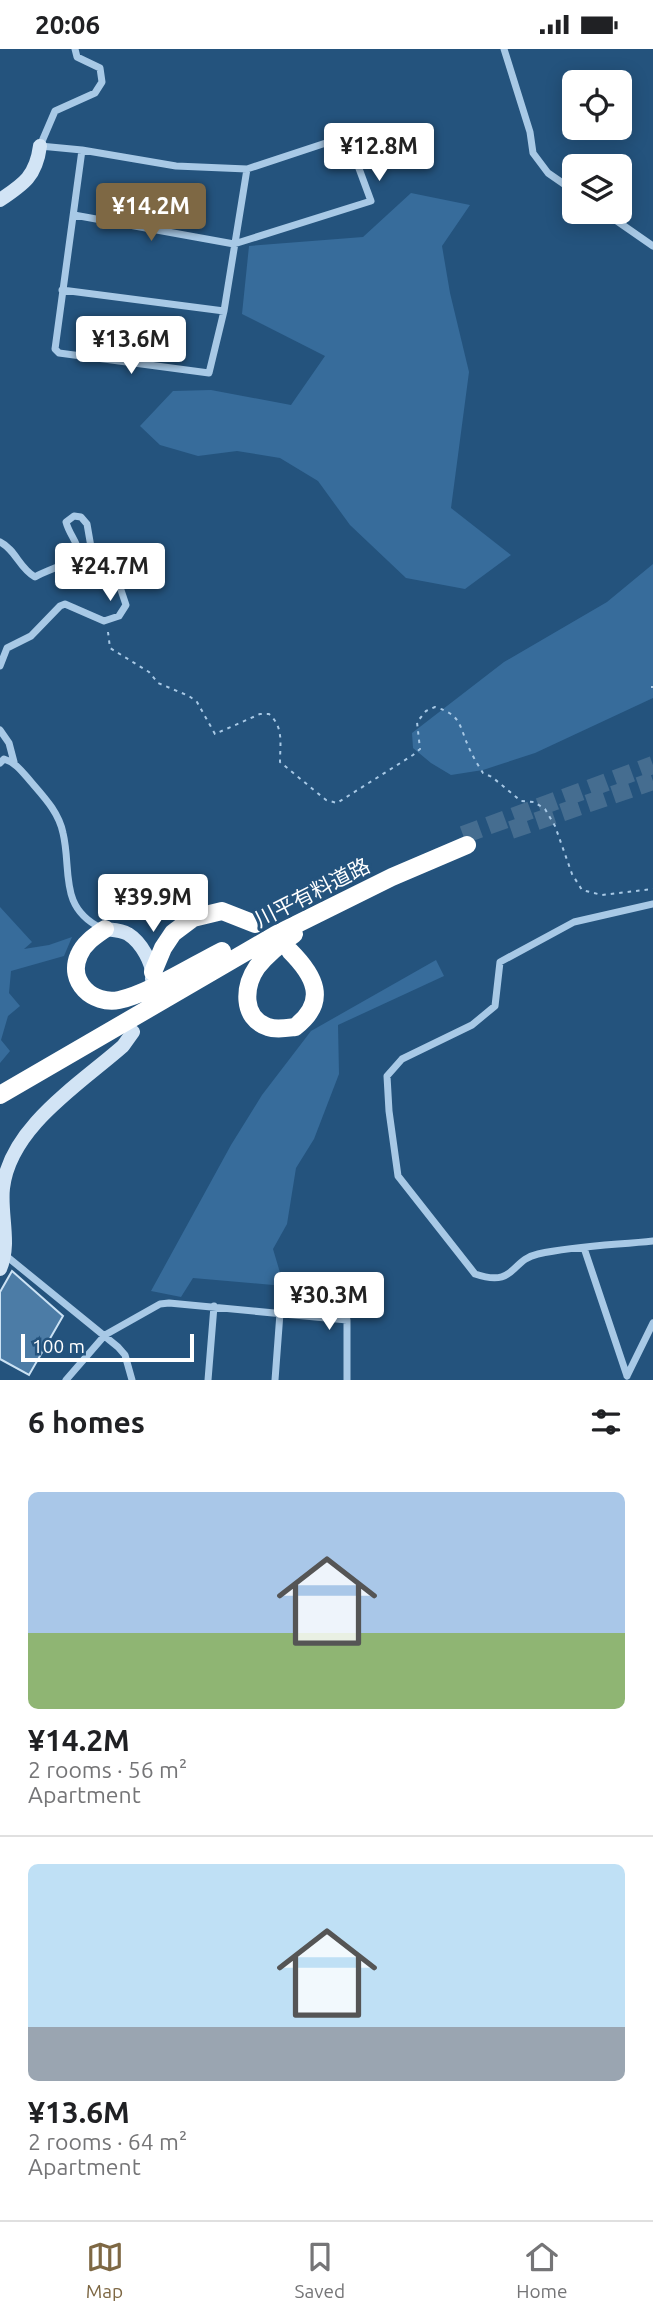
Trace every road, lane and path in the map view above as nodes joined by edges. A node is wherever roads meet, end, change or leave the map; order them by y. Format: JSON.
{"nodes":[{"id":1,"x":75,"y":49,"type":"edge"},
{"id":2,"x":504,"y":49,"type":"edge"},
{"id":3,"x":40,"y":146,"type":"junction"},
{"id":4,"x":82,"y":150,"type":"junction"},
{"id":5,"x":247,"y":169,"type":"junction"},
{"id":6,"x":562,"y":183,"type":"edge"},
{"id":7,"x":0,"y":200,"type":"edge"},
{"id":8,"x":74,"y":215,"type":"junction"},
{"id":9,"x":621,"y":224,"type":"edge"},
{"id":10,"x":234,"y":244,"type":"junction"},
{"id":11,"x":653,"y":246,"type":"edge"},
{"id":12,"x":62,"y":290,"type":"junction"},
{"id":13,"x":223,"y":311,"type":"junction"},
{"id":14,"x":0,"y":542,"type":"edge"},
{"id":15,"x":106,"y":620,"type":"junction"},
{"id":16,"x":0,"y":666,"type":"edge"},
{"id":17,"x":0,"y":730,"type":"edge"},
{"id":18,"x":14,"y":762,"type":"junction"},
{"id":19,"x":0,"y":763,"type":"edge"},
{"id":20,"x":653,"y":889,"type":"edge"},
{"id":21,"x":337,"y":903,"type":"junction"},
{"id":22,"x":653,"y":904,"type":"edge"},
{"id":23,"x":262,"y":926,"type":"junction"},
{"id":24,"x":105,"y":929,"type":"junction"},
{"id":25,"x":290,"y":951,"type":"dead end"},
{"id":26,"x":152,"y":976,"type":"joint"},
{"id":27,"x":133,"y":1032,"type":"dead end"},
{"id":28,"x":0,"y":1087,"type":"edge"},
{"id":29,"x":0,"y":1095,"type":"edge"},
{"id":30,"x":653,"y":1241,"type":"edge"},
{"id":31,"x":584,"y":1248,"type":"junction"},
{"id":32,"x":2,"y":1262,"type":"edge"},
{"id":33,"x":214,"y":1306,"type":"junction"},
{"id":34,"x":279,"y":1313,"type":"junction"},
{"id":35,"x":653,"y":1323,"type":"edge"},
{"id":36,"x":105,"y":1335,"type":"junction"},
{"id":37,"x":626,"y":1378,"type":"edge"},
{"id":38,"x":66,"y":1380,"type":"edge"},
{"id":39,"x":132,"y":1380,"type":"edge"},
{"id":40,"x":208,"y":1380,"type":"edge"},
{"id":41,"x":275,"y":1380,"type":"edge"},
{"id":42,"x":348,"y":1380,"type":"edge"}],
"edges":[{"from":1,"to":3,"type":"street"},
{"from":2,"to":6,"type":"street"},
{"from":3,"to":4,"type":"street"},
{"from":3,"to":7,"type":"street"},
{"from":4,"to":5,"type":"street"},
{"from":4,"to":8,"type":"street"},
{"from":5,"to":10,"type":"street"},
{"from":5,"to":10,"type":"street"},
{"from":8,"to":10,"type":"street"},
{"from":8,"to":12,"type":"street"},
{"from":9,"to":11,"type":"street"},
{"from":10,"to":13,"type":"street"},
{"from":12,"to":13,"type":"street"},
{"from":12,"to":13,"type":"street"},
{"from":14,"to":15,"type":"street"},
{"from":15,"to":16,"type":"street"},
{"from":15,"to":20,"type":"path"},
{"from":17,"to":18,"type":"street"},
{"from":18,"to":19,"type":"street"},
{"from":18,"to":24,"type":"street"},
{"from":21,"to":23,"type":"highway","name":"川平有料道路"},
{"from":21,"to":25,"type":"highway"},
{"from":21,"to":29,"type":"highway","name":"川平有料道路"},
{"from":22,"to":31,"type":"street"},
{"from":23,"to":24,"type":"highway"},
{"from":23,"to":26,"type":"highway"},
{"from":23,"to":28,"type":"highway","name":"川平有料道路"},
{"from":24,"to":26,"type":"street"},
{"from":27,"to":32,"type":"street"},
{"from":30,"to":31,"type":"street"},
{"from":31,"to":37,"type":"street"},
{"from":32,"to":36,"type":"street"},
{"from":33,"to":34,"type":"street"},
{"from":33,"to":36,"type":"street"},
{"from":33,"to":40,"type":"street"},
{"from":34,"to":41,"type":"street"},
{"from":34,"to":42,"type":"street"},
{"from":35,"to":37,"type":"street"},
{"from":36,"to":38,"type":"street"},
{"from":36,"to":39,"type":"street"}]}
